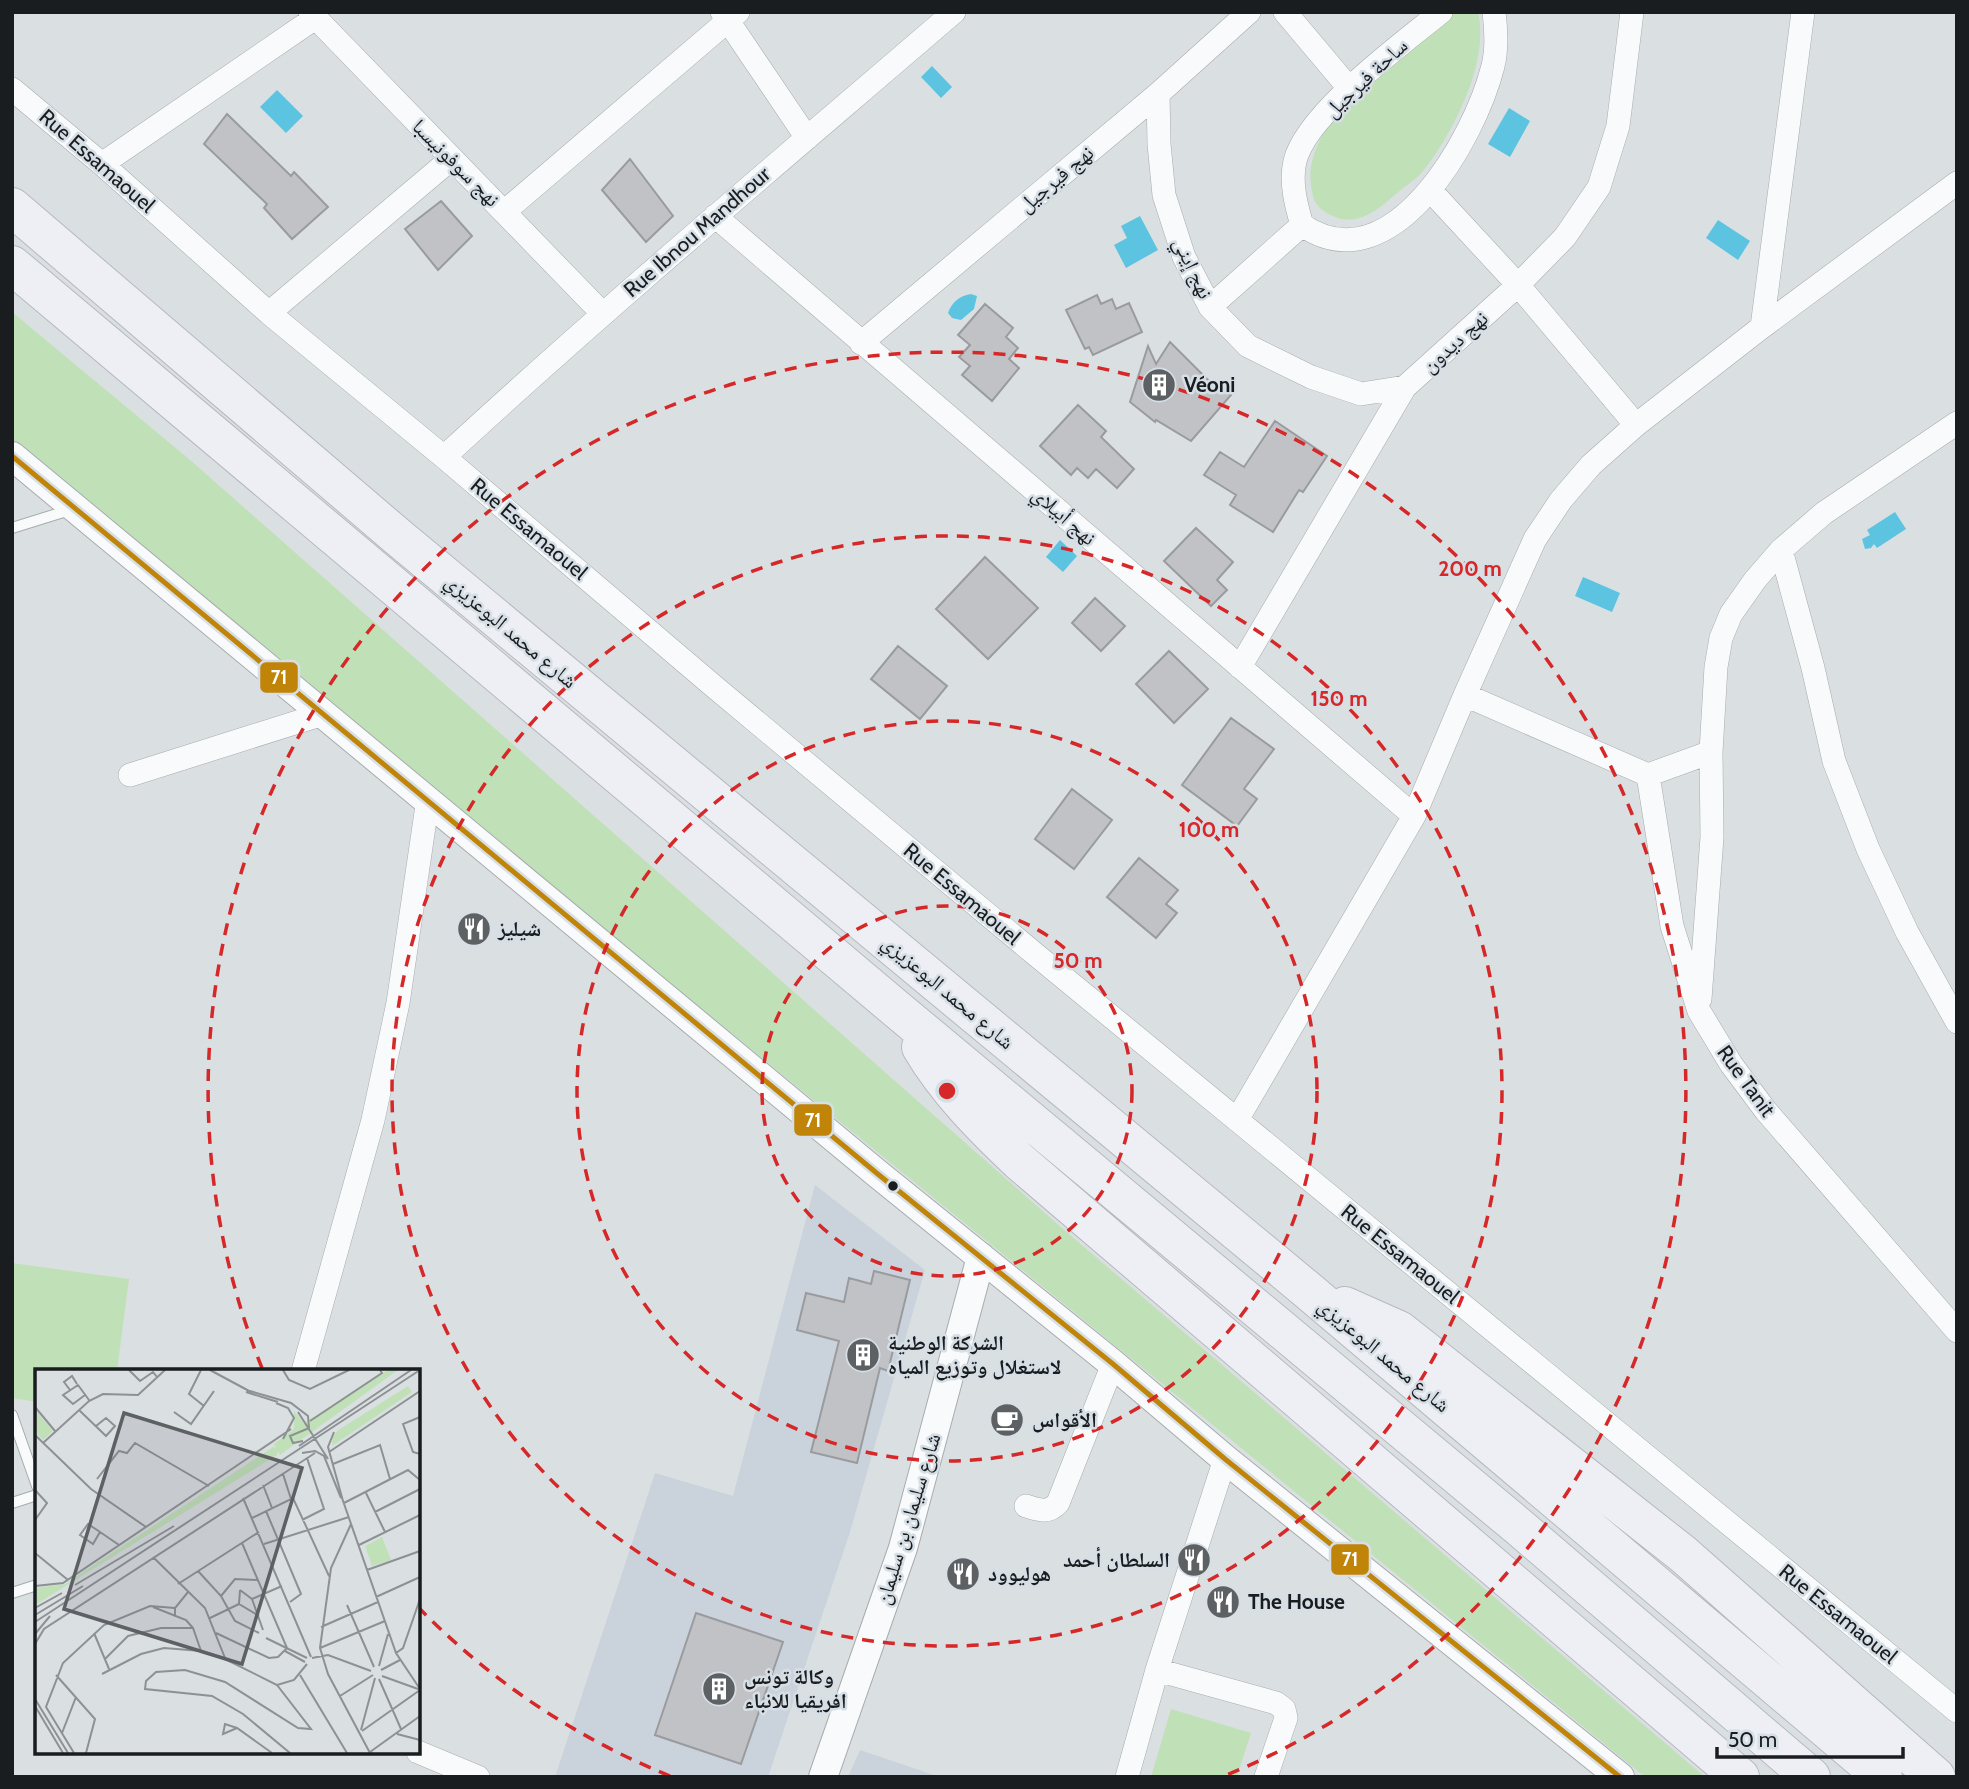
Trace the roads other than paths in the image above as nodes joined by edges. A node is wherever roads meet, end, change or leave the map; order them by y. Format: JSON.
{"nodes":[{"id":1,"x":954,"y":12,"type":"edge"},
{"id":2,"x":1249,"y":12,"type":"edge"},
{"id":3,"x":1284,"y":12,"type":"edge"},
{"id":4,"x":1441,"y":12,"type":"edge"},
{"id":5,"x":1494,"y":12,"type":"edge"},
{"id":6,"x":1632,"y":12,"type":"edge"},
{"id":7,"x":1803,"y":12,"type":"edge"},
{"id":8,"x":313,"y":15,"type":"edge"},
{"id":9,"x":729,"y":15,"type":"edge"},
{"id":10,"x":1349,"y":88,"type":"junction"},
{"id":11,"x":12,"y":89,"type":"edge"},
{"id":12,"x":1158,"y":94,"type":"junction"},
{"id":13,"x":807,"y":138,"type":"junction"},
{"id":14,"x":451,"y":159,"type":"junction"},
{"id":15,"x":102,"y":164,"type":"junction"},
{"id":16,"x":1957,"y":183,"type":"edge"},
{"id":17,"x":1431,"y":191,"type":"junction"},
{"id":18,"x":12,"y":207,"type":"edge"},
{"id":19,"x":504,"y":212,"type":"junction"},
{"id":20,"x":715,"y":216,"type":"junction"},
{"id":21,"x":1302,"y":225,"type":"junction"},
{"id":22,"x":12,"y":265,"type":"edge"},
{"id":23,"x":1518,"y":285,"type":"junction"},
{"id":24,"x":1210,"y":306,"type":"junction"},
{"id":25,"x":269,"y":313,"type":"junction"},
{"id":26,"x":603,"y":314,"type":"junction"},
{"id":27,"x":1762,"y":327,"type":"junction"},
{"id":28,"x":861,"y":343,"type":"junction"},
{"id":29,"x":1405,"y":387,"type":"junction"},
{"id":30,"x":1957,"y":423,"type":"edge"},
{"id":31,"x":1636,"y":425,"type":"junction"},
{"id":32,"x":12,"y":456,"type":"edge"},
{"id":33,"x":444,"y":457,"type":"junction"},
{"id":34,"x":77,"y":507,"type":"junction"},
{"id":35,"x":12,"y":528,"type":"edge"},
{"id":36,"x":1781,"y":550,"type":"junction"},
{"id":37,"x":1240,"y":667,"type":"junction"},
{"id":38,"x":1465,"y":695,"type":"junction"},
{"id":39,"x":323,"y":714,"type":"junction"},
{"id":40,"x":1711,"y":752,"type":"junction"},
{"id":41,"x":131,"y":775,"type":"dead end"},
{"id":42,"x":1648,"y":775,"type":"junction"},
{"id":43,"x":428,"y":799,"type":"junction"},
{"id":44,"x":1414,"y":816,"type":"junction"},
{"id":45,"x":1699,"y":1010,"type":"junction"},
{"id":46,"x":900,"y":1012,"type":"junction"},
{"id":47,"x":1957,"y":1022,"type":"edge"},
{"id":48,"x":1237,"y":1120,"type":"junction"},
{"id":49,"x":981,"y":1257,"type":"junction"},
{"id":50,"x":1305,"y":1288,"type":"junction"},
{"id":51,"x":1957,"y":1331,"type":"edge"},
{"id":52,"x":1113,"y":1364,"type":"junction"},
{"id":53,"x":304,"y":1369,"type":"edge"},
{"id":54,"x":12,"y":1415,"type":"edge"},
{"id":55,"x":1225,"y":1459,"type":"junction"},
{"id":56,"x":35,"y":1480,"type":"edge"},
{"id":57,"x":35,"y":1496,"type":"edge"},
{"id":58,"x":12,"y":1503,"type":"edge"},
{"id":59,"x":1026,"y":1506,"type":"dead end"},
{"id":60,"x":35,"y":1586,"type":"edge"},
{"id":61,"x":12,"y":1593,"type":"edge"},
{"id":62,"x":1157,"y":1670,"type":"junction"},
{"id":63,"x":1957,"y":1712,"type":"edge"},
{"id":64,"x":420,"y":1753,"type":"edge"},
{"id":65,"x":478,"y":1777,"type":"edge"},
{"id":66,"x":823,"y":1777,"type":"edge"},
{"id":67,"x":1127,"y":1777,"type":"edge"},
{"id":68,"x":1266,"y":1777,"type":"edge"},
{"id":69,"x":1620,"y":1777,"type":"edge"},
{"id":70,"x":1740,"y":1777,"type":"edge"},
{"id":71,"x":1811,"y":1777,"type":"edge"},
{"id":72,"x":1883,"y":1777,"type":"edge"},
{"id":73,"x":1936,"y":1777,"type":"edge"}],
"edges":[{"from":1,"to":13,"type":"street","name":"Rue Ibnou Mandhour"},
{"from":2,"to":12,"type":"street","name":"نهج فيرجيل"},
{"from":3,"to":10,"type":"street"},
{"from":4,"to":10,"type":"street","name":"ساحة فيرجيل"},
{"from":5,"to":17,"type":"street"},
{"from":6,"to":23,"type":"street","name":"نهج ديدون"},
{"from":7,"to":27,"type":"street"},
{"from":8,"to":14,"type":"street","name":"نهج سوفونيسبا"},
{"from":8,"to":15,"type":"street"},
{"from":9,"to":13,"type":"street"},
{"from":9,"to":19,"type":"street"},
{"from":10,"to":21,"type":"street","name":"ساحة فيرجيل"},
{"from":11,"to":15,"type":"street","name":"Rue Essamaouel"},
{"from":12,"to":24,"type":"street","name":"نهج إيني"},
{"from":12,"to":28,"type":"street","name":"نهج فيرجيل"},
{"from":13,"to":20,"type":"street","name":"Rue Ibnou Mandhour"},
{"from":14,"to":19,"type":"street","name":"نهج سوفونيسبا"},
{"from":14,"to":25,"type":"street"},
{"from":15,"to":25,"type":"street","name":"Rue Essamaouel"},
{"from":16,"to":27,"type":"street"},
{"from":17,"to":21,"type":"street"},
{"from":17,"to":23,"type":"street"},
{"from":18,"to":50,"type":"highway","name":"شارع محمد البوعزيزي"},
{"from":19,"to":26,"type":"street","name":"نهج سوفونيسبا"},
{"from":20,"to":26,"type":"street","name":"Rue Ibnou Mandhour"},
{"from":20,"to":28,"type":"street","name":"نهج أبيلاي"},
{"from":21,"to":24,"type":"street"},
{"from":22,"to":46,"type":"highway","name":"شارع محمد البوعزيزي"},
{"from":23,"to":29,"type":"street","name":"نهج ديدون"},
{"from":23,"to":31,"type":"street"},
{"from":24,"to":29,"type":"street","name":"نهج إيني"},
{"from":25,"to":33,"type":"street","name":"Rue Essamaouel"},
{"from":26,"to":33,"type":"street","name":"Rue Ibnou Mandhour"},
{"from":27,"to":31,"type":"street"},
{"from":28,"to":37,"type":"street","name":"نهج أبيلاي"},
{"from":29,"to":37,"type":"street","name":"نهج ديدون"},
{"from":30,"to":36,"type":"street"},
{"from":31,"to":38,"type":"street"},
{"from":32,"to":34,"type":"street"},
{"from":33,"to":48,"type":"street","name":"Rue Essamaouel"},
{"from":34,"to":35,"type":"lane"},
{"from":34,"to":39,"type":"street"},
{"from":36,"to":40,"type":"street"},
{"from":36,"to":47,"type":"street"},
{"from":37,"to":44,"type":"street","name":"نهج أبيلاي"},
{"from":38,"to":42,"type":"street"},
{"from":38,"to":44,"type":"street"},
{"from":39,"to":41,"type":"street"},
{"from":39,"to":43,"type":"street"},
{"from":40,"to":42,"type":"street"},
{"from":40,"to":45,"type":"street"},
{"from":42,"to":45,"type":"street","name":"Rue Tanit"},
{"from":43,"to":49,"type":"street"},
{"from":43,"to":53,"type":"street"},
{"from":44,"to":48,"type":"street"},
{"from":45,"to":51,"type":"street","name":"Rue Tanit"},
{"from":46,"to":70,"type":"highway"},
{"from":46,"to":71,"type":"highway","name":"شارع محمد البوعزيزي"},
{"from":48,"to":63,"type":"street","name":"Rue Essamaouel"},
{"from":49,"to":52,"type":"street"},
{"from":49,"to":66,"type":"street","name":"شارع سليمان بن سليمان"},
{"from":50,"to":72,"type":"highway","name":"شارع محمد البوعزيزي"},
{"from":50,"to":73,"type":"highway"},
{"from":52,"to":55,"type":"street"},
{"from":52,"to":59,"type":"street"},
{"from":54,"to":56,"type":"lane"},
{"from":55,"to":62,"type":"street"},
{"from":55,"to":69,"type":"street"},
{"from":57,"to":58,"type":"lane"},
{"from":60,"to":61,"type":"lane"},
{"from":62,"to":67,"type":"street"},
{"from":62,"to":68,"type":"street"},
{"from":64,"to":65,"type":"street"}]}
